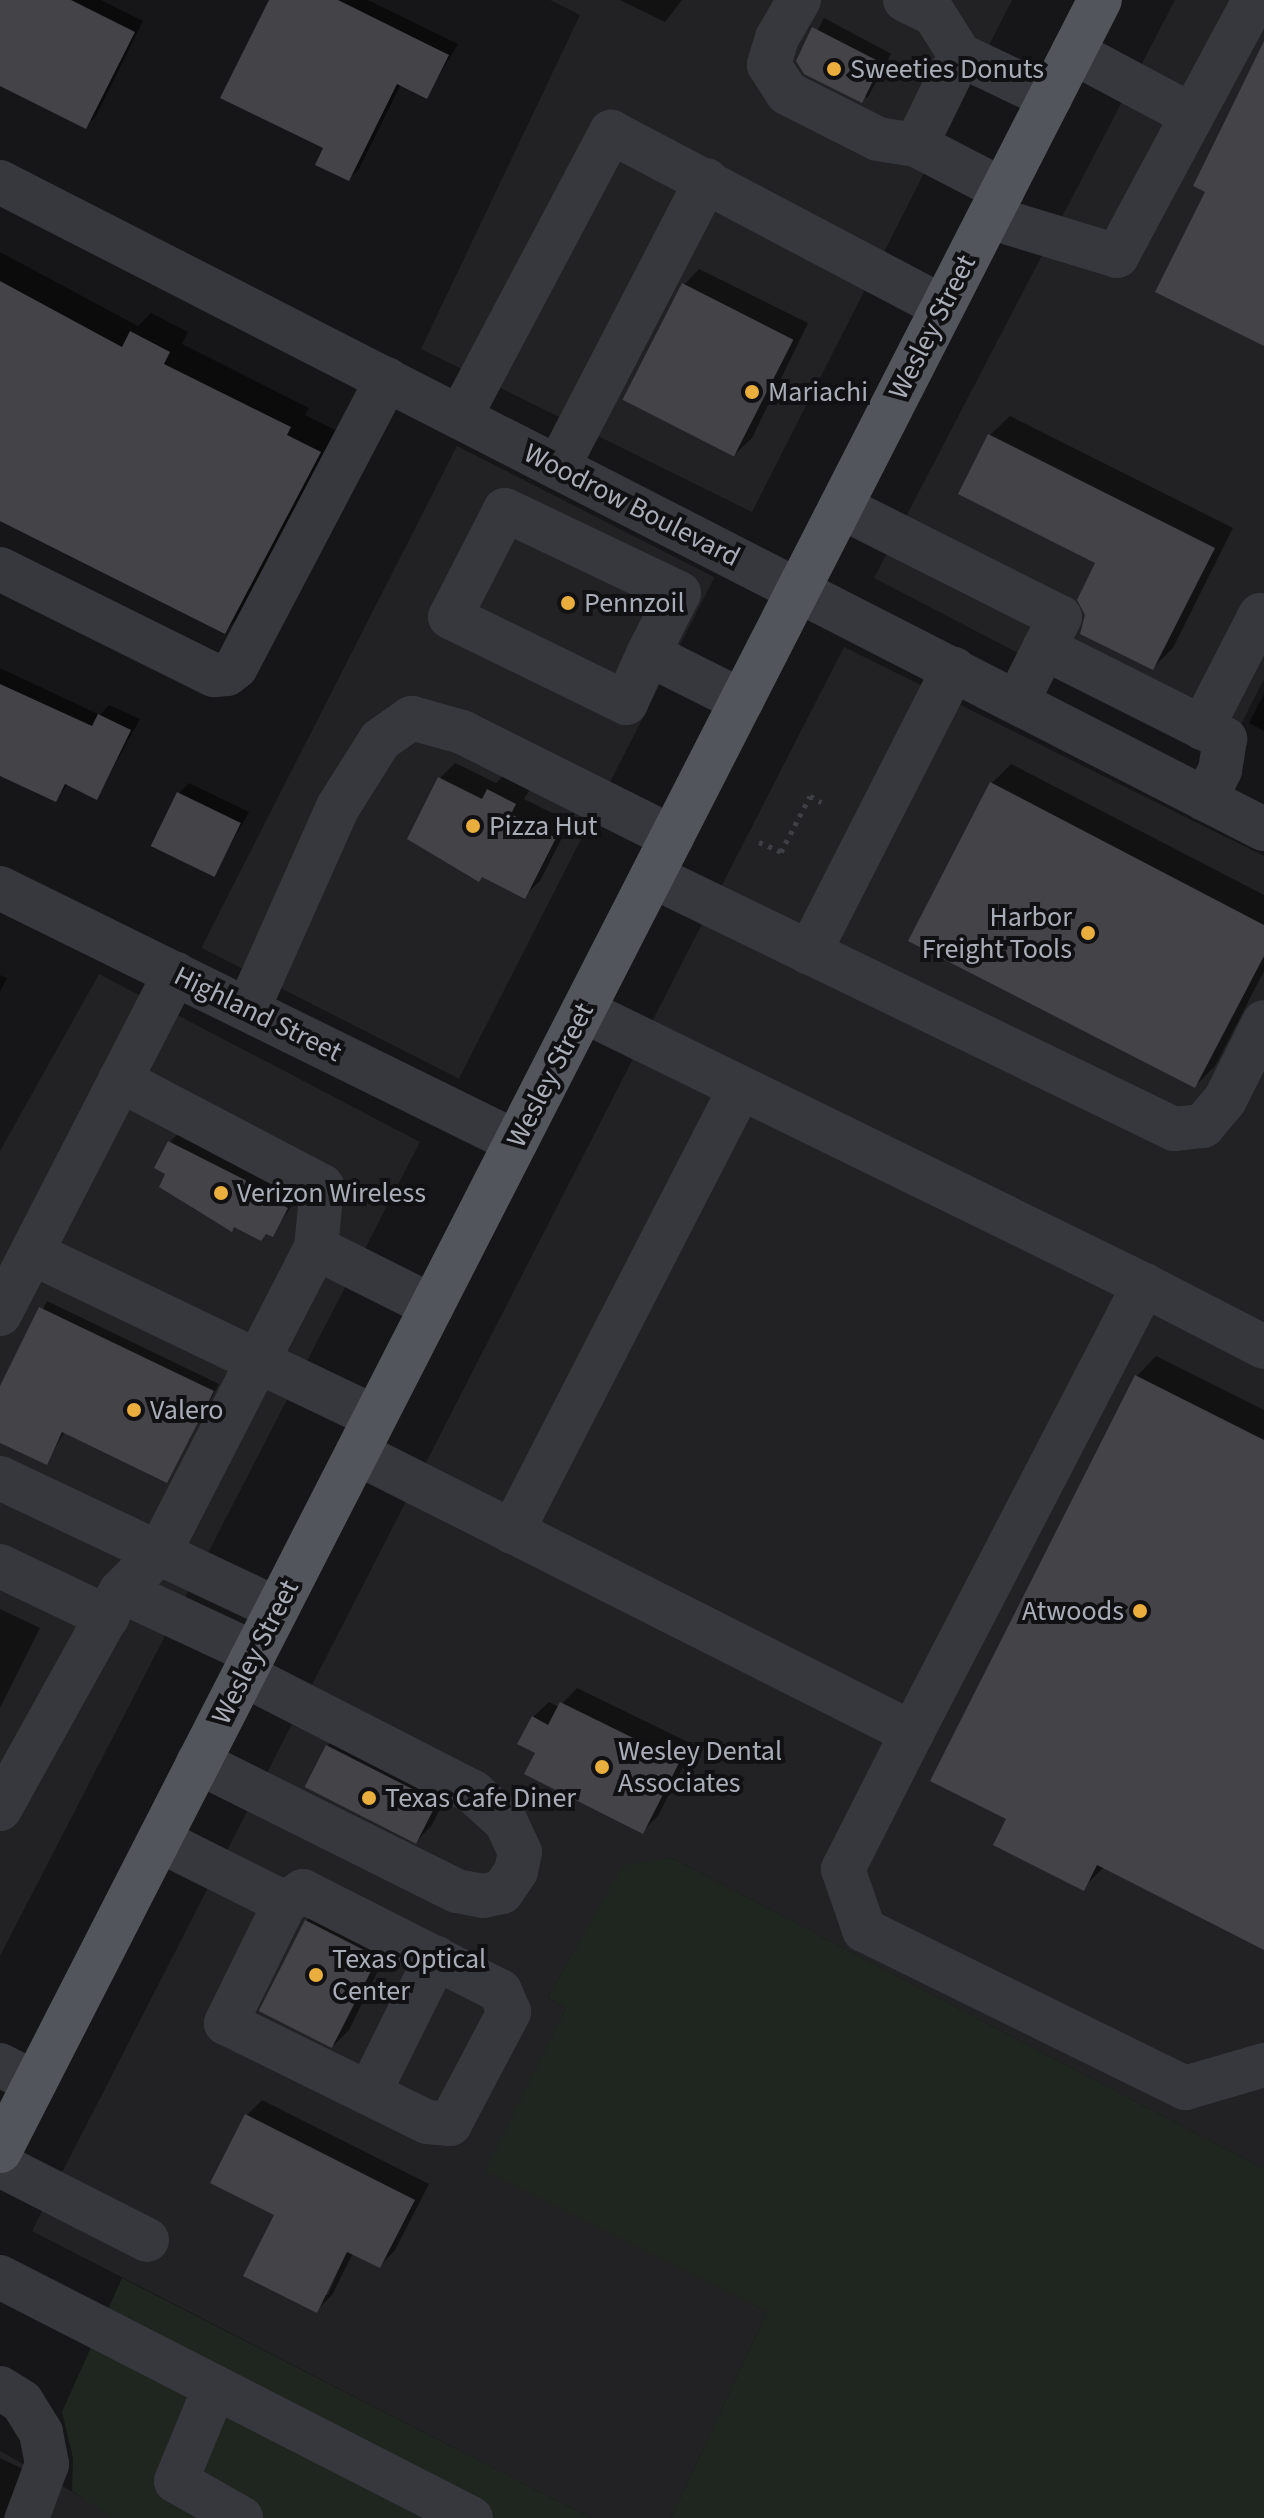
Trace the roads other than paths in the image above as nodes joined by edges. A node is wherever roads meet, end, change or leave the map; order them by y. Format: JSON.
{"nodes":[{"id":1,"x":799,"y":0,"type":"edge"},
{"id":2,"x":1254,"y":0,"type":"edge"},
{"id":3,"x":1087,"y":4,"type":"edge"},
{"id":4,"x":927,"y":5,"type":"edge"},
{"id":5,"x":1073,"y":52,"type":"junction"},
{"id":6,"x":960,"y":55,"type":"junction"},
{"id":7,"x":1050,"y":98,"type":"junction"},
{"id":8,"x":1191,"y":115,"type":"junction"},
{"id":9,"x":897,"y":142,"type":"junction"},
{"id":10,"x":707,"y":180,"type":"junction"},
{"id":11,"x":0,"y":182,"type":"edge"},
{"id":12,"x":996,"y":203,"type":"junction"},
{"id":13,"x":943,"y":307,"type":"junction"},
{"id":14,"x":387,"y":379,"type":"junction"},
{"id":15,"x":460,"y":417,"type":"junction"},
{"id":16,"x":546,"y":461,"type":"junction"},
{"id":17,"x":841,"y":507,"type":"junction"},
{"id":18,"x":505,"y":510,"type":"junction"},
{"id":19,"x":0,"y":569,"type":"edge"},
{"id":20,"x":798,"y":590,"type":"junction"},
{"id":21,"x":1260,"y":615,"type":"dead end"},
{"id":22,"x":1044,"y":648,"type":"junction"},
{"id":23,"x":648,"y":654,"type":"junction"},
{"id":24,"x":954,"y":669,"type":"junction"},
{"id":25,"x":742,"y":701,"type":"junction"},
{"id":26,"x":1017,"y":702,"type":"junction"},
{"id":27,"x":1202,"y":728,"type":"junction"},
{"id":28,"x":1154,"y":772,"type":"junction"},
{"id":29,"x":1205,"y":799,"type":"junction"},
{"id":30,"x":1264,"y":829,"type":"edge"},
{"id":31,"x":672,"y":837,"type":"junction"},
{"id":32,"x":652,"y":876,"type":"junction"},
{"id":33,"x":0,"y":888,"type":"edge"},
{"id":34,"x":809,"y":953,"type":"junction"},
{"id":35,"x":175,"y":973,"type":"junction"},
{"id":36,"x":248,"y":1009,"type":"junction"},
{"id":37,"x":584,"y":1011,"type":"junction"},
{"id":38,"x":1264,"y":1022,"type":"edge"},
{"id":39,"x":120,"y":1080,"type":"junction"},
{"id":40,"x":740,"y":1088,"type":"junction"},
{"id":41,"x":516,"y":1142,"type":"junction"},
{"id":42,"x":316,"y":1248,"type":"junction"},
{"id":43,"x":32,"y":1253,"type":"junction"},
{"id":44,"x":1144,"y":1285,"type":"junction"},
{"id":45,"x":432,"y":1306,"type":"junction"},
{"id":46,"x":0,"y":1314,"type":"edge"},
{"id":47,"x":1264,"y":1347,"type":"edge"},
{"id":48,"x":258,"y":1361,"type":"junction"},
{"id":49,"x":366,"y":1435,"type":"junction"},
{"id":50,"x":0,"y":1478,"type":"edge"},
{"id":51,"x":512,"y":1532,"type":"junction"},
{"id":52,"x":159,"y":1553,"type":"junction"},
{"id":53,"x":0,"y":1566,"type":"edge"},
{"id":54,"x":114,"y":1604,"type":"junction"},
{"id":55,"x":277,"y":1609,"type":"junction"},
{"id":56,"x":249,"y":1664,"type":"junction"},
{"id":57,"x":912,"y":1733,"type":"junction"},
{"id":58,"x":198,"y":1762,"type":"junction"},
{"id":59,"x":0,"y":1809,"type":"edge"},
{"id":60,"x":159,"y":1840,"type":"junction"},
{"id":61,"x":285,"y":1903,"type":"junction"},
{"id":62,"x":436,"y":1958,"type":"junction"},
{"id":63,"x":1264,"y":2065,"type":"edge"},
{"id":64,"x":17,"y":2074,"type":"edge"},
{"id":65,"x":369,"y":2093,"type":"junction"},
{"id":66,"x":0,"y":2151,"type":"edge"},
{"id":67,"x":0,"y":2165,"type":"edge"},
{"id":68,"x":147,"y":2240,"type":"dead end"},
{"id":69,"x":0,"y":2277,"type":"edge"},
{"id":70,"x":215,"y":2387,"type":"junction"},
{"id":71,"x":0,"y":2388,"type":"edge"},
{"id":72,"x":27,"y":2518,"type":"edge"},
{"id":73,"x":241,"y":2518,"type":"edge"},
{"id":74,"x":471,"y":2518,"type":"edge"}],
"edges":[{"from":1,"to":9,"type":"street"},
{"from":2,"to":8,"type":"street"},
{"from":3,"to":5,"type":"main road","name":"Wesley Street"},
{"from":4,"to":6,"type":"street"},
{"from":5,"to":7,"type":"main road","name":"Wesley Street"},
{"from":5,"to":8,"type":"street"},
{"from":6,"to":7,"type":"street"},
{"from":6,"to":9,"type":"street"},
{"from":7,"to":12,"type":"main road","name":"Wesley Street"},
{"from":8,"to":12,"type":"street"},
{"from":9,"to":12,"type":"street"},
{"from":10,"to":13,"type":"street"},
{"from":10,"to":15,"type":"street"},
{"from":10,"to":16,"type":"street"},
{"from":11,"to":14,"type":"street","name":"Woodrow Boulevard"},
{"from":12,"to":13,"type":"main road","name":"Wesley Street"},
{"from":13,"to":17,"type":"main road","name":"Wesley Street"},
{"from":14,"to":15,"type":"street","name":"Woodrow Boulevard"},
{"from":14,"to":19,"type":"street"},
{"from":15,"to":16,"type":"street","name":"Woodrow Boulevard"},
{"from":16,"to":18,"type":"street"},
{"from":16,"to":20,"type":"street","name":"Woodrow Boulevard"},
{"from":17,"to":20,"type":"main road","name":"Wesley Street"},
{"from":17,"to":22,"type":"street"},
{"from":18,"to":23,"type":"street"},
{"from":18,"to":23,"type":"street"},
{"from":20,"to":24,"type":"street","name":"Woodrow Boulevard"},
{"from":20,"to":25,"type":"main road","name":"Wesley Street"},
{"from":21,"to":27,"type":"street"},
{"from":22,"to":26,"type":"street"},
{"from":22,"to":27,"type":"street"},
{"from":23,"to":25,"type":"street"},
{"from":24,"to":26,"type":"street","name":"Woodrow Boulevard"},
{"from":24,"to":34,"type":"street"},
{"from":25,"to":31,"type":"main road","name":"Wesley Street"},
{"from":26,"to":28,"type":"street","name":"Woodrow Boulevard"},
{"from":27,"to":28,"type":"street"},
{"from":27,"to":29,"type":"street"},
{"from":28,"to":29,"type":"street","name":"Woodrow Boulevard"},
{"from":29,"to":30,"type":"street","name":"Woodrow Boulevard"},
{"from":31,"to":32,"type":"main road","name":"Wesley Street"},
{"from":31,"to":36,"type":"street"},
{"from":32,"to":34,"type":"street"},
{"from":32,"to":37,"type":"main road","name":"Wesley Street"},
{"from":33,"to":35,"type":"street","name":"Highland Street"},
{"from":34,"to":38,"type":"street"},
{"from":35,"to":36,"type":"street","name":"Highland Street"},
{"from":35,"to":39,"type":"street"},
{"from":36,"to":41,"type":"street","name":"Highland Street"},
{"from":37,"to":40,"type":"street"},
{"from":37,"to":41,"type":"main road","name":"Wesley Street"},
{"from":39,"to":42,"type":"street"},
{"from":39,"to":43,"type":"street"},
{"from":40,"to":44,"type":"street"},
{"from":40,"to":51,"type":"street"},
{"from":41,"to":45,"type":"main road","name":"Wesley Street"},
{"from":42,"to":45,"type":"street"},
{"from":42,"to":48,"type":"street"},
{"from":43,"to":46,"type":"street"},
{"from":43,"to":48,"type":"street"},
{"from":44,"to":47,"type":"street"},
{"from":44,"to":57,"type":"street"},
{"from":45,"to":49,"type":"main road","name":"Wesley Street"},
{"from":48,"to":49,"type":"street"},
{"from":48,"to":52,"type":"street"},
{"from":49,"to":51,"type":"street"},
{"from":49,"to":55,"type":"main road","name":"Wesley Street"},
{"from":50,"to":52,"type":"street"},
{"from":51,"to":57,"type":"street"},
{"from":52,"to":54,"type":"street"},
{"from":52,"to":55,"type":"street"},
{"from":53,"to":54,"type":"street"},
{"from":54,"to":56,"type":"street"},
{"from":54,"to":59,"type":"street"},
{"from":55,"to":56,"type":"main road","name":"Wesley Street"},
{"from":56,"to":58,"type":"main road","name":"Wesley Street"},
{"from":56,"to":58,"type":"street"},
{"from":57,"to":63,"type":"street"},
{"from":58,"to":60,"type":"main road","name":"Wesley Street"},
{"from":60,"to":61,"type":"street"},
{"from":60,"to":64,"type":"main road","name":"Wesley Street"},
{"from":61,"to":62,"type":"street"},
{"from":61,"to":65,"type":"street"},
{"from":62,"to":65,"type":"street"},
{"from":62,"to":65,"type":"street"},
{"from":64,"to":66,"type":"main road","name":"Wesley Street"},
{"from":67,"to":68,"type":"street"},
{"from":69,"to":70,"type":"street"},
{"from":70,"to":73,"type":"street"},
{"from":70,"to":74,"type":"street"},
{"from":71,"to":72,"type":"street"}]}
